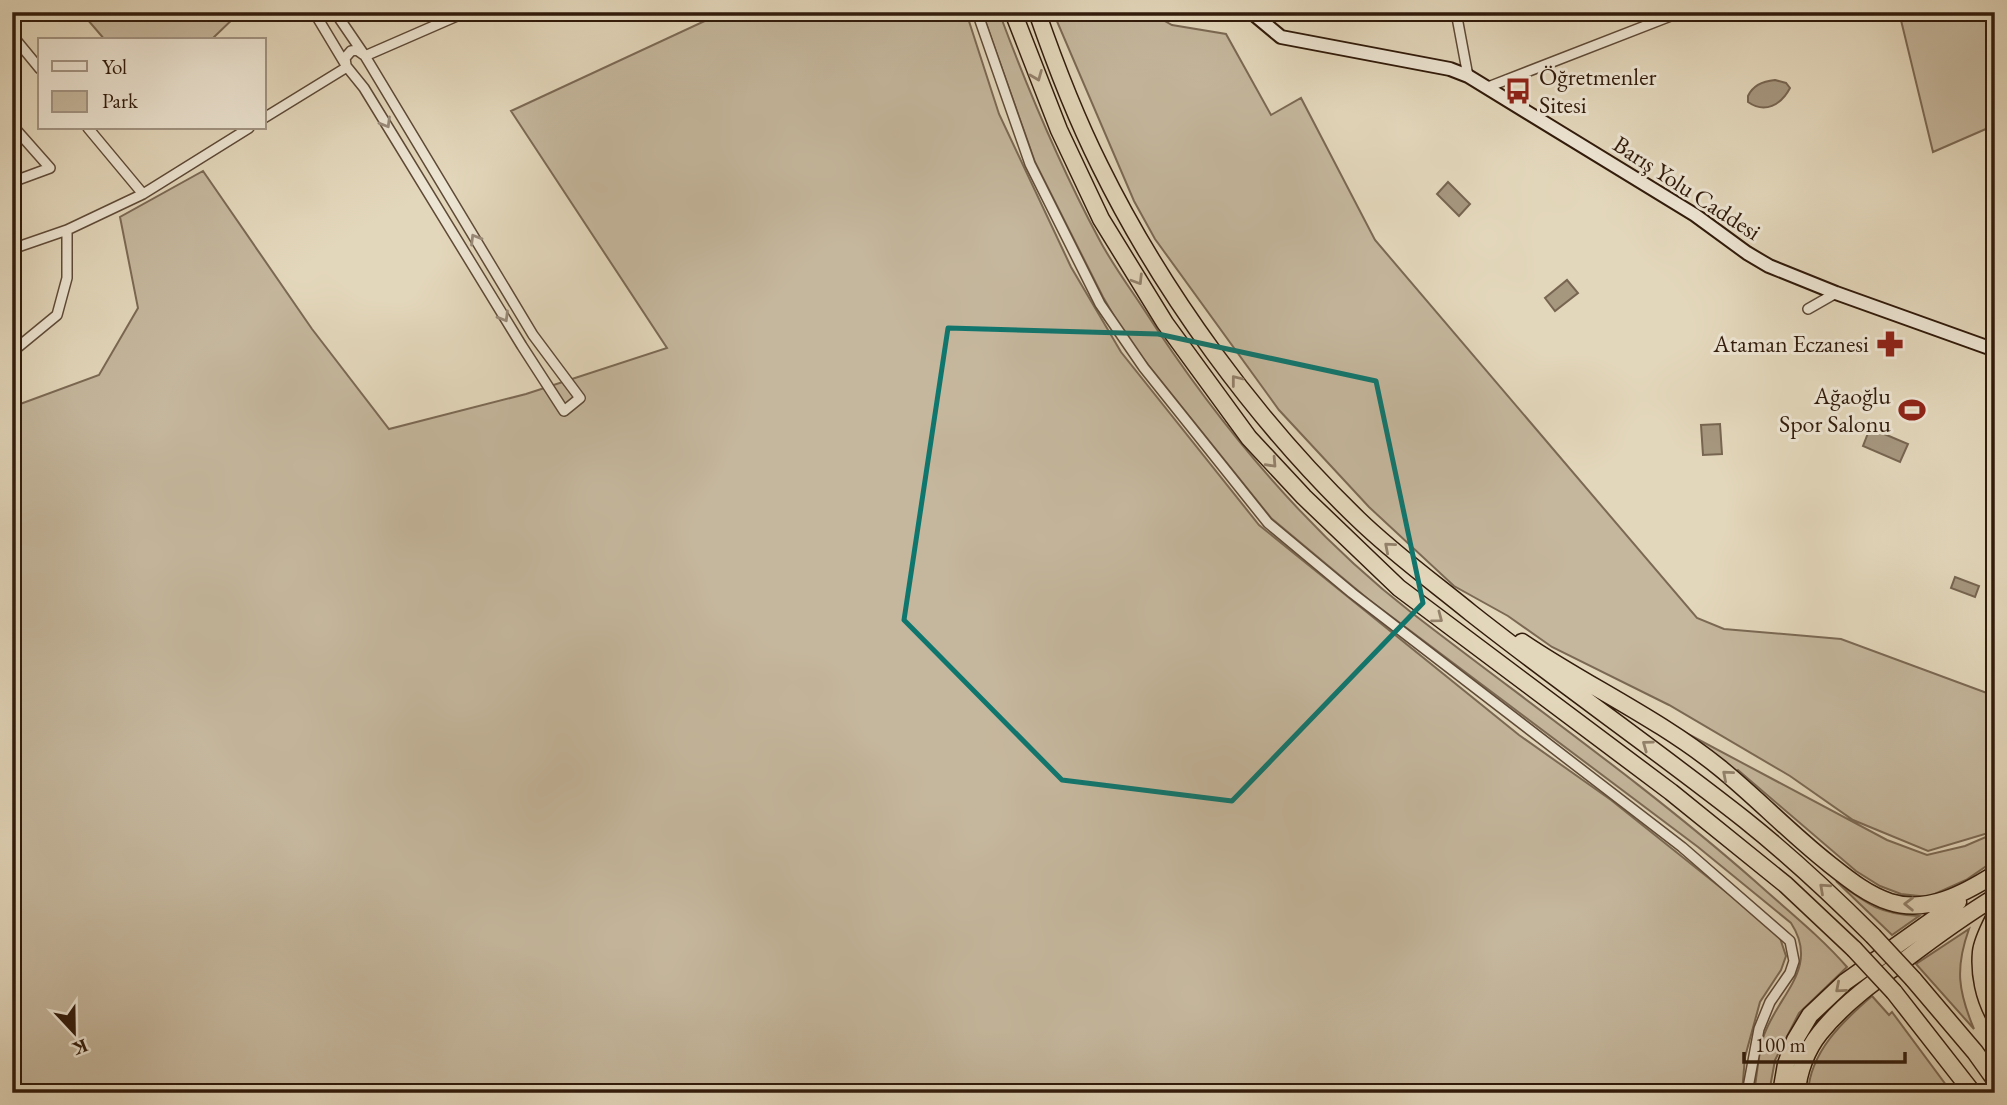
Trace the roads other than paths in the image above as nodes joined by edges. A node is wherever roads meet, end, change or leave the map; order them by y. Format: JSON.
{"nodes":[{"id":1,"x":314,"y":12,"type":"edge"},
{"id":2,"x":335,"y":12,"type":"edge"},
{"id":3,"x":466,"y":12,"type":"edge"},
{"id":4,"x":977,"y":12,"type":"edge"},
{"id":5,"x":1013,"y":12,"type":"edge"},
{"id":6,"x":1037,"y":12,"type":"edge"},
{"id":7,"x":1251,"y":12,"type":"edge"},
{"id":8,"x":1456,"y":12,"type":"edge"},
{"id":9,"x":1681,"y":12,"type":"edge"},
{"id":10,"x":12,"y":35,"type":"edge"},
{"id":11,"x":365,"y":55,"type":"junction"},
{"id":12,"x":38,"y":67,"type":"edge"},
{"id":13,"x":347,"y":67,"type":"junction"},
{"id":14,"x":1468,"y":76,"type":"junction"},
{"id":15,"x":1488,"y":87,"type":"junction"},
{"id":16,"x":266,"y":117,"type":"edge"},
{"id":17,"x":12,"y":125,"type":"edge"},
{"id":18,"x":90,"y":130,"type":"edge"},
{"id":19,"x":246,"y":130,"type":"edge"},
{"id":20,"x":12,"y":183,"type":"edge"},
{"id":21,"x":143,"y":194,"type":"junction"},
{"id":22,"x":67,"y":230,"type":"junction"},
{"id":23,"x":12,"y":249,"type":"edge"},
{"id":24,"x":1836,"y":293,"type":"junction"},
{"id":25,"x":1808,"y":309,"type":"dead end"},
{"id":26,"x":1995,"y":350,"type":"edge"},
{"id":27,"x":12,"y":352,"type":"edge"},
{"id":28,"x":1461,"y":604,"type":"junction"},
{"id":29,"x":1995,"y":876,"type":"edge"},
{"id":30,"x":1995,"y":897,"type":"edge"},
{"id":31,"x":1995,"y":916,"type":"edge"},
{"id":32,"x":1914,"y":1017,"type":"junction"},
{"id":33,"x":1995,"y":1017,"type":"edge"},
{"id":34,"x":1995,"y":1080,"type":"edge"},
{"id":35,"x":1747,"y":1093,"type":"edge"},
{"id":36,"x":1781,"y":1093,"type":"edge"},
{"id":37,"x":1797,"y":1093,"type":"edge"},
{"id":38,"x":1961,"y":1093,"type":"edge"},
{"id":39,"x":1973,"y":1093,"type":"edge"}],
"edges":[{"from":1,"to":13,"type":"street"},
{"from":2,"to":11,"type":"street"},
{"from":3,"to":11,"type":"street"},
{"from":4,"to":35,"type":"street"},
{"from":5,"to":32,"type":"highway","one_way":true,"bridge":true},
{"from":28,"to":6,"type":"highway","one_way":true},
{"from":7,"to":14,"type":"main road","name":"Barış Yolu Caddesi"},
{"from":8,"to":14,"type":"street"},
{"from":9,"to":15,"type":"street"},
{"from":10,"to":12,"type":"street"},
{"from":11,"to":13,"type":"street"},
{"from":11,"to":13,"type":"street"},
{"from":13,"to":11,"type":"street","one_way":true},
{"from":13,"to":16,"type":"street"},
{"from":14,"to":15,"type":"main road","name":"Barış Yolu Caddesi"},
{"from":15,"to":24,"type":"main road","name":"Barış Yolu Caddesi"},
{"from":17,"to":20,"type":"street"},
{"from":18,"to":21,"type":"street"},
{"from":19,"to":21,"type":"street"},
{"from":21,"to":22,"type":"street"},
{"from":22,"to":23,"type":"street"},
{"from":22,"to":27,"type":"street"},
{"from":24,"to":25,"type":"street"},
{"from":24,"to":26,"type":"main road","name":"Barış Yolu Caddesi"},
{"from":29,"to":28,"type":"highway","one_way":true},
{"from":34,"to":28,"type":"highway","one_way":true,"bridge":true},
{"from":29,"to":36,"type":"highway","one_way":true},
{"from":30,"to":37,"type":"highway"},
{"from":31,"to":33,"type":"highway"},
{"from":32,"to":38,"type":"highway"},
{"from":32,"to":39,"type":"highway"}]}
